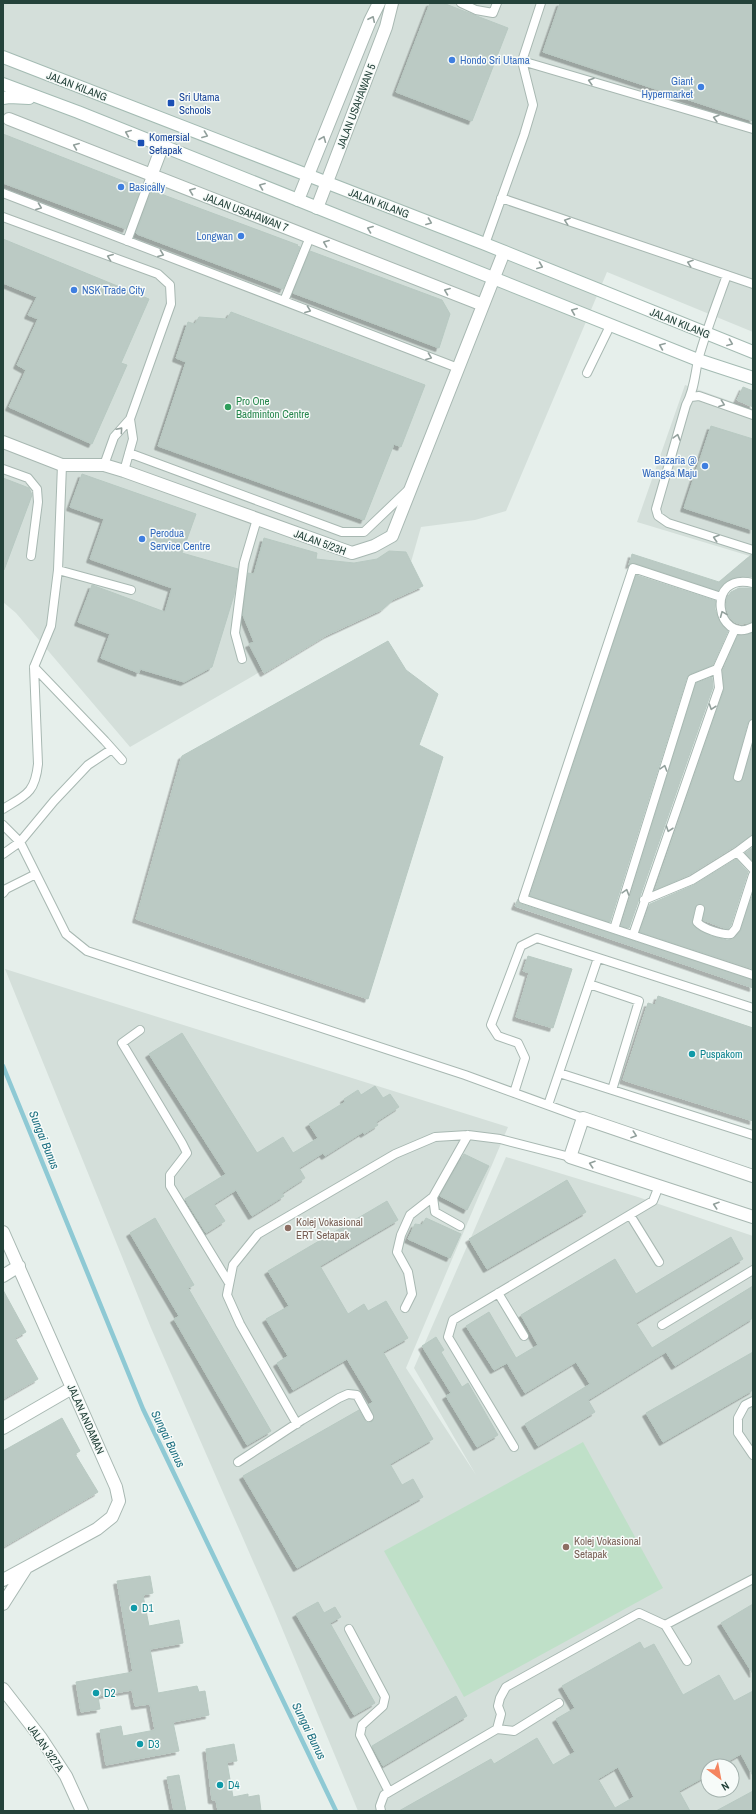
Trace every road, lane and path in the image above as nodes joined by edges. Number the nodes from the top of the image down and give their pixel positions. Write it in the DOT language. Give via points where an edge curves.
graph roads {
  1 [pos="379,3"];
  2 [pos="392,3"];
  3 [pos="461,3"];
  4 [pos="497,3"];
  5 [pos="541,3"];
  6 [pos="3,57"];
  7 [pos="522,61"];
  8 [pos="3,84"];
  9 [pos="3,98"];
  10 [pos="41,99"];
  11 [pos="6,121"];
  12 [pos="753,129"];
  13 [pos="162,147"];
  14 [pos="309,175"];
  15 [pos="151,176"];
  16 [pos="328,183"];
  17 [pos="3,193"];
  18 [pos="501,198"];
  19 [pos="298,200"];
  20 [pos="317,208"];
  21 [pos="3,216"];
  22 [pos="310,237"];
  23 [pos="127,241"];
  24 [pos="485,244"];
  25 [pos="504,252"];
  26 [pos="727,275"];
  27 [pos="494,278"];
  28 [pos="753,284"];
  29 [pos="284,301"];
  30 [pos="483,305"];
  31 [pos="610,326"];
  32 [pos="706,334"];
  33 [pos="753,352"];
  34 [pos="698,360"];
  35 [pos="458,368"];
  36 [pos="587,373"];
  37 [pos="753,378"];
  38 [pos="691,397"];
  39 [pos="753,415"];
  40 [pos="130,419"];
  41 [pos="3,442"];
  42 [pos="129,453"];
  43 [pos="62,465"];
  44 [pos="104,465"];
  45 [pos="3,469"];
  46 [pos="124,471"];
  47 [pos="411,486"];
  48 [pos="257,519"];
  49 [pos="753,550"];
  50 [pos="31,556"];
  51 [pos="58,570"];
  52 [pos="753,582"];
  53 [pos="131,590"];
  54 [pos="721,597"];
  55 [pos="753,627"];
  56 [pos="736,629"];
  57 [pos="242,659"];
  58 [pos="34,667"];
  59 [pos="717,669"];
  60 [pos="753,724"];
  61 [pos="112,749"];
  62 [pos="122,760"];
  63 [pos="738,777"];
  64 [pos="3,809"];
  65 [pos="3,825"];
  66 [pos="753,840"];
  67 [pos="20,842"];
  68 [pos="737,852"];
  69 [pos="3,854"];
  70 [pos="753,869"];
  71 [pos="36,874"];
  72 [pos="753,875"];
  73 [pos="3,893"];
  74 [pos="644,900"];
  75 [pos="700,909"];
  76 [pos="614,929"];
  77 [pos="633,935"];
  78 [pos="598,958"];
  79 [pos="753,975"];
  80 [pos="589,984"];
  81 [pos="753,1008"];
  82 [pos="140,1030"];
  83 [pos="559,1073"];
  84 [pos="612,1090"];
  85 [pos="514,1093"];
  86 [pos="548,1105"];
  87 [pos="584,1118"];
  88 [pos="468,1135"];
  89 [pos="753,1135"];
  90 [pos="570,1157"];
  91 [pos="753,1176"];
  92 [pos="659,1186"];
  93 [pos="433,1197"];
  94 [pos="630,1215"];
  95 [pos="753,1217"];
  96 [pos="460,1226"];
  97 [pos="3,1232"];
  98 [pos="660,1262"];
  99 [pos="19,1266"];
  100 [pos="753,1270"];
  101 [pos="3,1276"];
  102 [pos="229,1284"];
  103 [pos="498,1294"];
  104 [pos="405,1308"];
  105 [pos="662,1325"];
  106 [pos="524,1336"];
  107 [pos="72,1388"];
  108 [pos="753,1400"];
  109 [pos="369,1417"];
  110 [pos="297,1424"];
  111 [pos="3,1428"];
  112 [pos="514,1447"];
  113 [pos="753,1455"];
  114 [pos="238,1462"];
  115 [pos="28,1566"];
  116 [pos="753,1579"];
  117 [pos="3,1580"];
  118 [pos="3,1604"];
  119 [pos="666,1626"];
  120 [pos="349,1629"];
  121 [pos="687,1661"];
  122 [pos="3,1689"];
  123 [pos="559,1703"];
  124 [pos="497,1729"];
  125 [pos="389,1792"];
  126 [pos="82,1811"];
  127 [pos="381,1811"];
  14 -- 1 [label="street, JALAN USAHAWAN 5, one-way"];
  2 -- 16 [label="street, JALAN USAHAWAN 5" via="386,27"];
  3 -- 4 [label="lane" via="476,10 493,12"];
  5 -- 7 [label="lane"];
  6 -- 14 [label="street, JALAN KILANG, one-way"];
  12 -- 7 [label="lane, one-way"];
  7 -- 18 [label="lane" via="533,105"];
  8 -- 10 [label="street"];
  9 -- 10 [label="street"];
  13 -- 10 [label="street, one-way"];
  15 -- 11 [label="street, JALAN USAHAWAN 7, one-way"];
  13 -- 15 [label="street"];
  19 -- 13 [label="street, one-way"];
  14 -- 16 [label="street, JALAN KILANG"];
  14 -- 19 [label="street, JALAN USAHAWAN 5"];
  22 -- 15 [label="street, JALAN USAHAWAN 7, one-way"];
  15 -- 23 [label="lane"];
  16 -- 20 [label="street, JALAN USAHAWAN 5"];
  16 -- 24 [label="street, JALAN KILANG, one-way"];
  17 -- 23 [label="lane, one-way"];
  18 -- 24 [label="lane"];
  26 -- 18 [label="lane, one-way"];
  19 -- 20 [label="street"];
  27 -- 20 [label="street, one-way"];
  40 -- 21 [label="lane, one-way" via="171,304 170,285 158,274"];
  22 -- 29 [label="lane"];
  30 -- 22 [label="street, JALAN USAHAWAN 7, one-way"];
  23 -- 29 [label="lane, one-way"];
  24 -- 25 [label="street, JALAN KILANG"];
  25 -- 27 [label="street, JALAN 5/23H"];
  25 -- 32 [label="street, JALAN KILANG, one-way"];
  26 -- 28 [label="lane"];
  26 -- 32 [label="lane"];
  27 -- 30 [label="street, JALAN 5/23H"];
  31 -- 27 [label="street, one-way"];
  29 -- 35 [label="lane, one-way"];
  30 -- 35 [label="street, JALAN 5/23H"];
  34 -- 31 [label="street, one-way"];
  31 -- 36 [label="lane"];
  32 -- 33 [label="street, JALAN KILANG, one-way"];
  32 -- 34 [label="lane"];
  34 -- 37 [label="street"];
  34 -- 38 [label="lane"];
  35 -- 47 [label="street, JALAN 5/23H"];
  38 -- 39 [label="lane, one-way" via="699,396"];
  49 -- 38 [label="lane, one-way" via="668,523 658,516 656,509 686,404"];
  40 -- 42 [label="lane" via="133,439"];
  44 -- 40 [label="lane, one-way" via="114,437"];
  41 -- 43 [label="street, JALAN 5/23H"];
  42 -- 46 [label="lane"];
  42 -- 47 [label="lane" via="342,532 364,532"];
  43 -- 44 [label="street, JALAN 5/23H"];
  43 -- 51 [label="lane"];
  44 -- 46 [label="street, JALAN 5/23H"];
  45 -- 50 [label="lane" via="28,478 37,489 38,502"];
  46 -- 48 [label="street, JALAN 5/23H"];
  47 -- 48 [label="street, JALAN 5/23H" via="392,536 374,546 352,553"];
  48 -- 57 [label="lane" via="244,563 235,633"];
  51 -- 53 [label="lane"];
  51 -- 58 [label="lane" via="51,626"];
  52 -- 54 [label="lane" via="741,582 728,587"];
  56 -- 54 [label="lane, one-way" via="726,622 723,616 720,609"];
  54 -- 76 [label="lane" via="633,568 523,898"];
  55 -- 56 [label="lane" via="747,630"];
  56 -- 59 [label="lane"];
  58 -- 61 [label="lane"];
  58 -- 64 [label="lane" via="38,764 36,777 29,793"];
  59 -- 74 [label="lane, one-way" via="718,688"];
  76 -- 59 [label="lane, one-way" via="692,679"];
  60 -- 63 [label="lane"];
  61 -- 62 [label="lane"];
  61 -- 67 [label="lane" via="88,765"];
  65 -- 67 [label="lane"];
  66 -- 68 [label="lane"];
  67 -- 69 [label="lane"];
  67 -- 71 [label="lane"];
  68 -- 70 [label="lane"];
  68 -- 74 [label="lane" via="692,880"];
  71 -- 73 [label="lane"];
  71 -- 85 [label="lane" via="66,934 87,951"];
  72 -- 75 [label="lane" via="736,928 731,934 726,935 700,926 697,922"];
  74 -- 77 [label="lane"];
  76 -- 77 [label="lane"];
  77 -- 79 [label="lane"];
  78 -- 80 [label="lane"];
  78 -- 81 [label="lane"];
  78 -- 85 [label="lane" via="537,938 521,946 491,1025 498,1036 518,1043 525,1058"];
  80 -- 83 [label="lane"];
  80 -- 84 [label="lane" via="639,1001"];
  82 -- 102 [label="lane" via="122,1044 187,1153 170,1175 170,1186"];
  83 -- 84 [label="lane"];
  83 -- 86 [label="lane"];
  84 -- 89 [label="lane"];
  85 -- 86 [label="lane"];
  86 -- 87 [label="lane"];
  87 -- 90 [label="street"];
  87 -- 91 [label="street, one-way"];
  88 -- 90 [label="lane" via="500,1139"];
  88 -- 93 [label="lane"];
  88 -- 102 [label="lane" via="435,1137 394,1154 258,1234 233,1266"];
  92 -- 90 [label="street, one-way"];
  92 -- 94 [label="lane" via="653,1202"];
  95 -- 92 [label="street, one-way"];
  93 -- 96 [label="lane" via="435,1212"];
  93 -- 104 [label="lane" via="410,1215 401,1234 397,1252 408,1272 412,1294"];
  94 -- 98 [label="lane"];
  94 -- 103 [label="lane"];
  97 -- 99 [label="street, JALAN ANDAMAN"];
  99 -- 101 [label="street"];
  99 -- 107 [label="street, JALAN ANDAMAN"];
  100 -- 105 [label="lane"];
  102 -- 110 [label="lane" via="227,1295 240,1324"];
  103 -- 106 [label="lane"];
  103 -- 112 [label="lane" via="453,1320 448,1337"];
  107 -- 111 [label="street"];
  107 -- 115 [label="street, JALAN ANDAMAN" via="116,1487 119,1501 112,1517 97,1529"];
  108 -- 113 [label="lane" via="745,1405 738,1418 738,1433"];
  109 -- 110 [label="lane" via="357,1395 348,1394"];
  110 -- 114 [label="lane"];
  115 -- 117 [label="street, JALAN ANDAMAN"];
  115 -- 118 [label="street, JALAN ANDAMAN"];
  116 -- 119 [label="lane"];
  119 -- 121 [label="lane"];
  119 -- 124 [label="lane" via="639,1613 506,1687 498,1706 501,1714"];
  120 -- 125 [label="lane" via="385,1697 383,1706 362,1725 360,1735"];
  122 -- 126 [label="street, JALAN 3/27A" via="41,1738 66,1776"];
  123 -- 124 [label="lane" via="514,1731"];
  124 -- 125 [label="lane"];
  125 -- 127 [label="lane" via="384,1795"];
}
